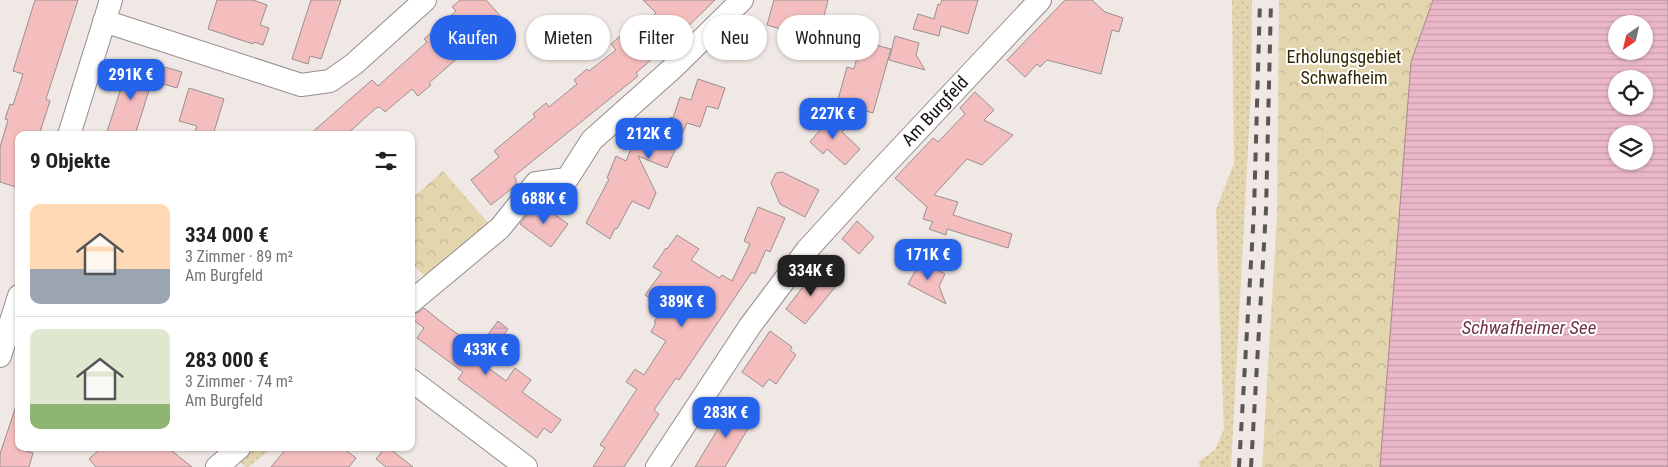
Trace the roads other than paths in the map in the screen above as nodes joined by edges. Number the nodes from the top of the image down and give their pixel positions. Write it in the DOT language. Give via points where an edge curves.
graph roads {
  1 [pos="425,0"];
  2 [pos="742,0"];
  3 [pos="1040,0"];
  4 [pos="108,10"];
  5 [pos="71,131"];
  6 [pos="415,299"];
  7 [pos="15,303"];
  8 [pos="6,318"];
  9 [pos="0,356"];
  10 [pos="415,383"];
  11 [pos="526,467"];
  12 [pos="657,467"];
  1 -- 4 [label="street" via="354,64 330,81 301,85"];
  2 -- 6 [label="street" via="592,140 567,178 536,183 500,228"];
  3 -- 12 [label="street, Am Burgfeld" via="807,250 750,326"];
  4 -- 5 [label="street"];
  7 -- 8 [label="street"];
  8 -- 9 [label="street"];
  10 -- 11 [label="street"];
}
